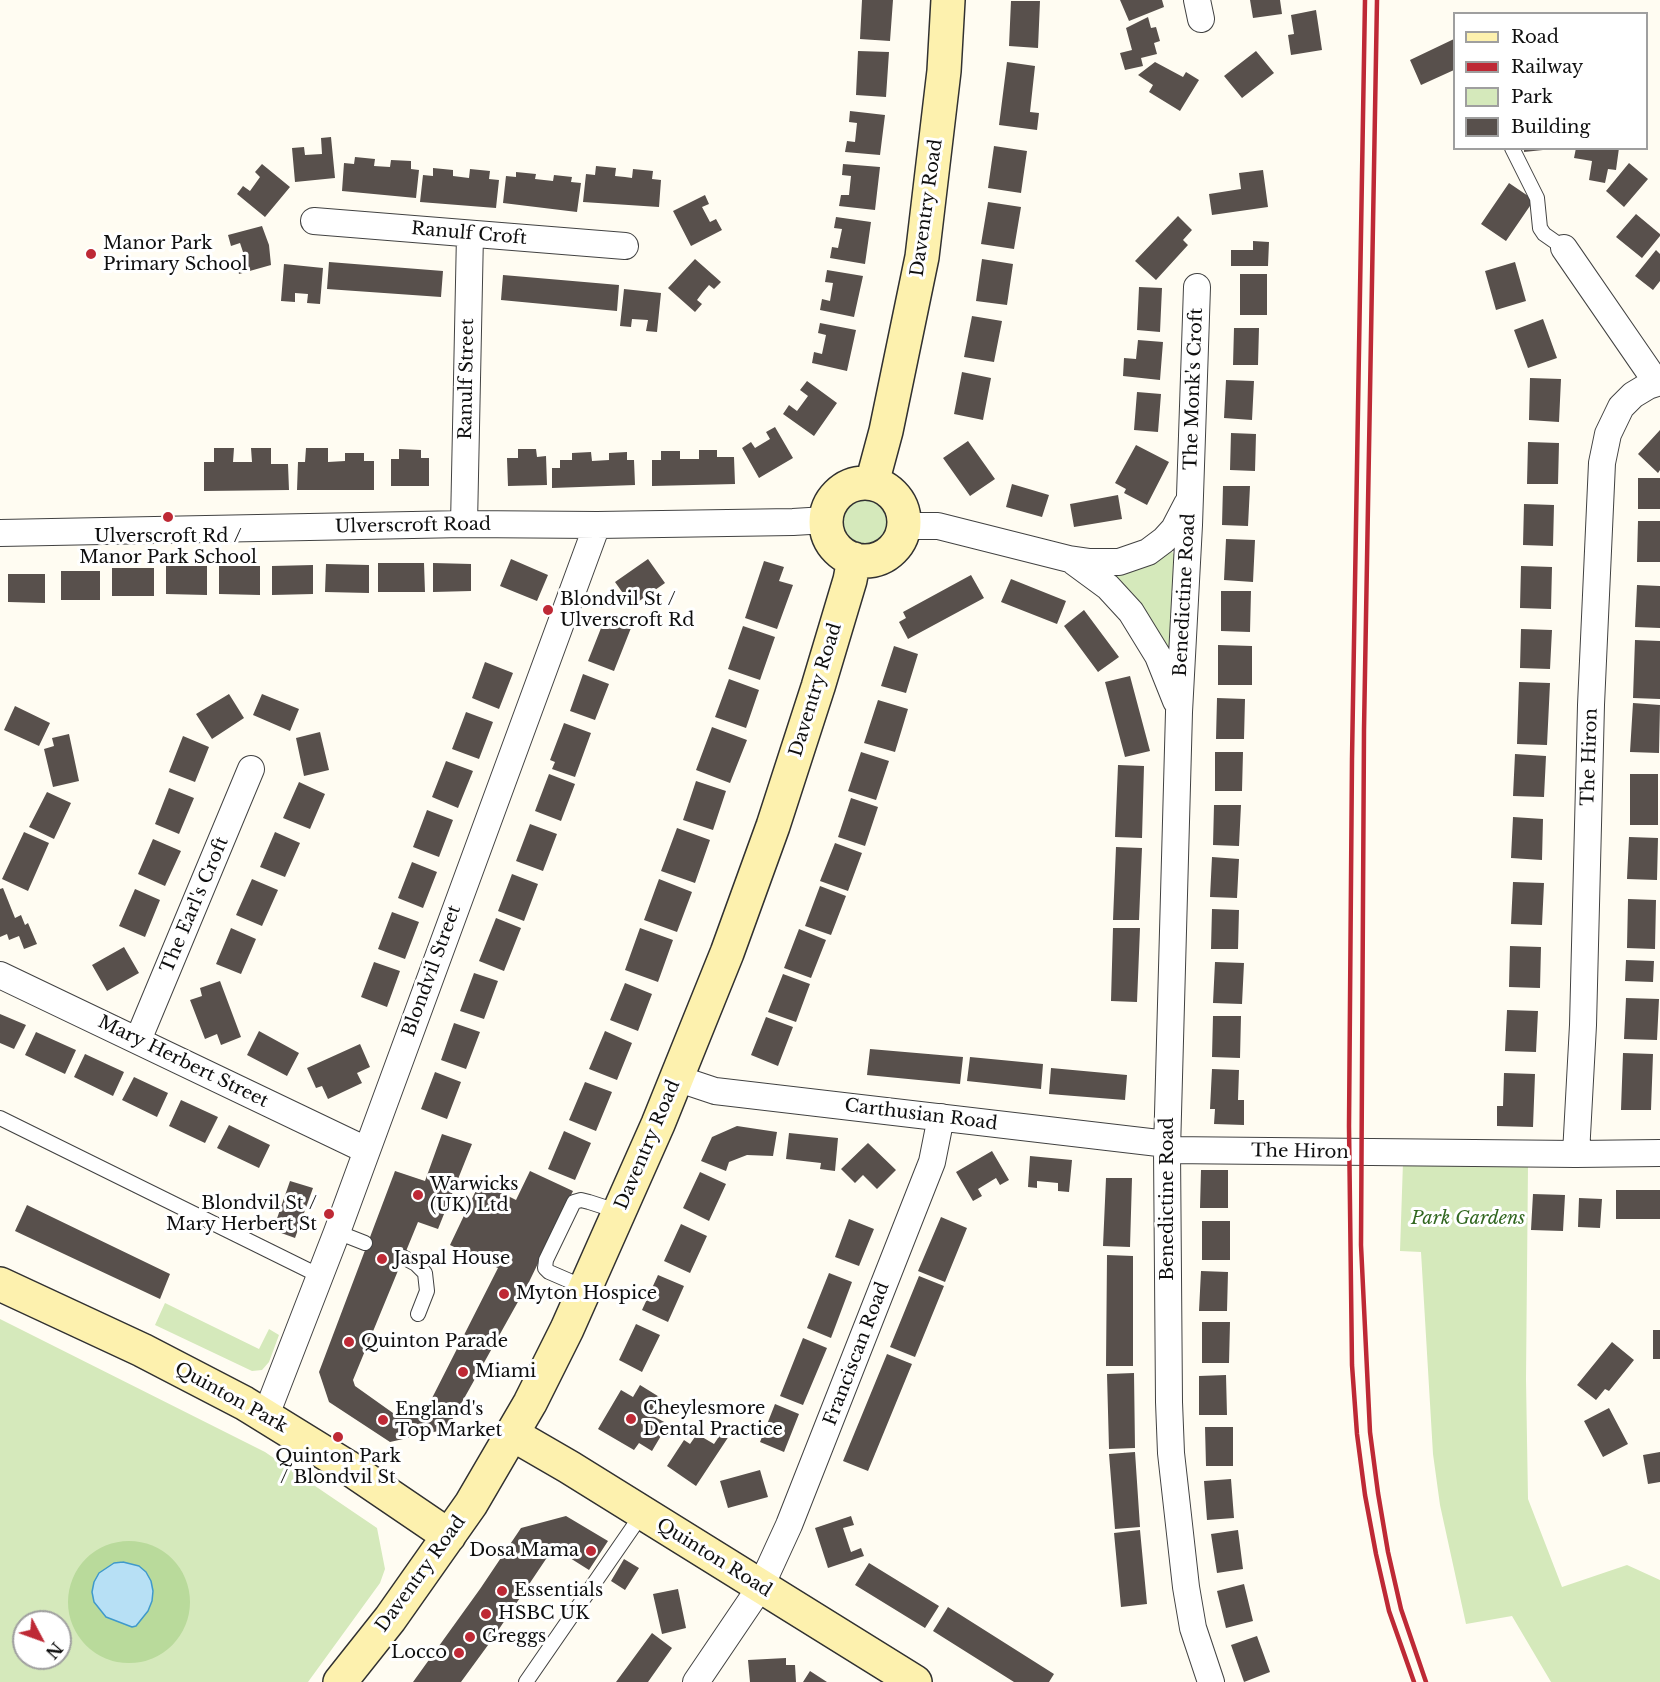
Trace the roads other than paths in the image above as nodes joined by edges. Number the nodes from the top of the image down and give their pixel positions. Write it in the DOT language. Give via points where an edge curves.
graph roads {
  1 [pos="948,0"];
  2 [pos="1513,150"];
  3 [pos="314,221"];
  4 [pos="470,234"];
  5 [pos="625,246"];
  6 [pos="1564,248"];
  7 [pos="1197,287"];
  8 [pos="1658,383"];
  9 [pos="872,483"];
  10 [pos="1190,491"];
  11 [pos="826,520"];
  12 [pos="464,524"];
  13 [pos="597,525"];
  14 [pos="903,529"];
  15 [pos="0,533"];
  16 [pos="1069,559"];
  17 [pos="854,560"];
  18 [pos="1179,712"];
  19 [pos="251,769"];
  20 [pos="0,975"];
  21 [pos="138,1040"];
  22 [pos="676,1078"];
  23 [pos="941,1117"];
  24 [pos="0,1118"];
  25 [pos="1167,1147"];
  26 [pos="366,1150"];
  27 [pos="1660,1153"];
  28 [pos="1576,1154"];
  29 [pos="620,1212"];
  30 [pos="337,1232"];
  31 [pos="365,1244"];
  32 [pos="403,1257"];
  33 [pos="320,1276"];
  34 [pos="0,1284"];
  35 [pos="586,1288"];
  36 [pos="418,1314"];
  37 [pos="266,1415"];
  38 [pos="512,1434"];
  39 [pos="642,1514"];
  40 [pos="449,1536"];
  41 [pos="761,1586"];
  42 [pos="340,1682"];
  43 [pos="526,1682"];
  44 [pos="696,1682"];
  45 [pos="915,1682"];
  46 [pos="1211,1682"];
  1 -- 9 [label="street, Daventry Road" via="944,71 922,256 891,413"];
  2 -- 6 [label="lane" via="1537,198 1540,228"];
  3 -- 4 [label="street, Ranulf Croft"];
  4 -- 5 [label="street, Ranulf Croft"];
  4 -- 12 [label="street, Ranulf Street"];
  6 -- 8 [label="street"];
  7 -- 10 [label="street, The Monk's Croft"];
  8 -- 28 [label="street, The Hiron" via="1633,395 1621,407 1608,435 1602,463"];
  9 -- 11 [label="street" via="855,484 839,492"];
  9 -- 14 [label="street" via="897,498 904,516"];
  10 -- 16 [label="street, Benedictine Road" via="1174,529 1148,552 1119,562"];
  10 -- 18 [label="street, Benedictine Road"];
  11 -- 13 [label="street, Ulverscroft Road"];
  11 -- 17 [label="street" via="833,544"];
  12 -- 13 [label="street, Ulverscroft Road"];
  12 -- 15 [label="street, Ulverscroft Road"];
  13 -- 26 [label="street, Blondvil Street"];
  14 -- 16 [label="street, Benedictine Road" via="938,526"];
  14 -- 17 [label="street" via="889,553 873,560"];
  16 -- 18 [label="street, Benedictine Road" via="1095,575 1131,612 1167,674"];
  17 -- 22 [label="street, Daventry Road" via="773,826"];
  18 -- 25 [label="street, Benedictine Road"];
  19 -- 21 [label="street, The Earl's Croft"];
  20 -- 21 [label="street, Mary Herbert Street"];
  21 -- 26 [label="street, Mary Herbert Street"];
  22 -- 23 [label="street, Carthusian Road" via="715,1091"];
  22 -- 29 [label="street, Daventry Road"];
  23 -- 25 [label="street, Carthusian Road"];
  23 -- 41 [label="street, Franciscan Road" via="933,1162 789,1525"];
  24 -- 33 [label="lane"];
  25 -- 28 [label="street, The Hiron"];
  25 -- 46 [label="street, Benedictine Road" via="1169,1436 1186,1587 1193,1628"];
  26 -- 30 [label="street, Blondvil Street"];
  27 -- 28 [label="street, The Hiron"];
  29 -- 35 [label="street, Daventry Road"];
  29 -- 35 [label="lane" via="581,1200 574,1202 546,1260 549,1272"];
  30 -- 31 [label="lane"];
  30 -- 33 [label="street, Blondvil Street"];
  32 -- 36 [label="lane" via="425,1273 427,1291"];
  33 -- 37 [label="street, Blondvil Street"];
  34 -- 37 [label="street, Quinton Park" via="142,1350"];
  35 -- 38 [label="street, Daventry Road" via="548,1370"];
  37 -- 40 [label="street, Quinton Park"];
  38 -- 39 [label="street, Quinton Road"];
  38 -- 40 [label="street, Daventry Road"];
  39 -- 41 [label="street, Quinton Road"];
  39 -- 43 [label="lane"];
  40 -- 42 [label="street, Daventry Road"];
  41 -- 44 [label="street, Franciscan Road"];
  41 -- 45 [label="street, Quinton Road"];
}
